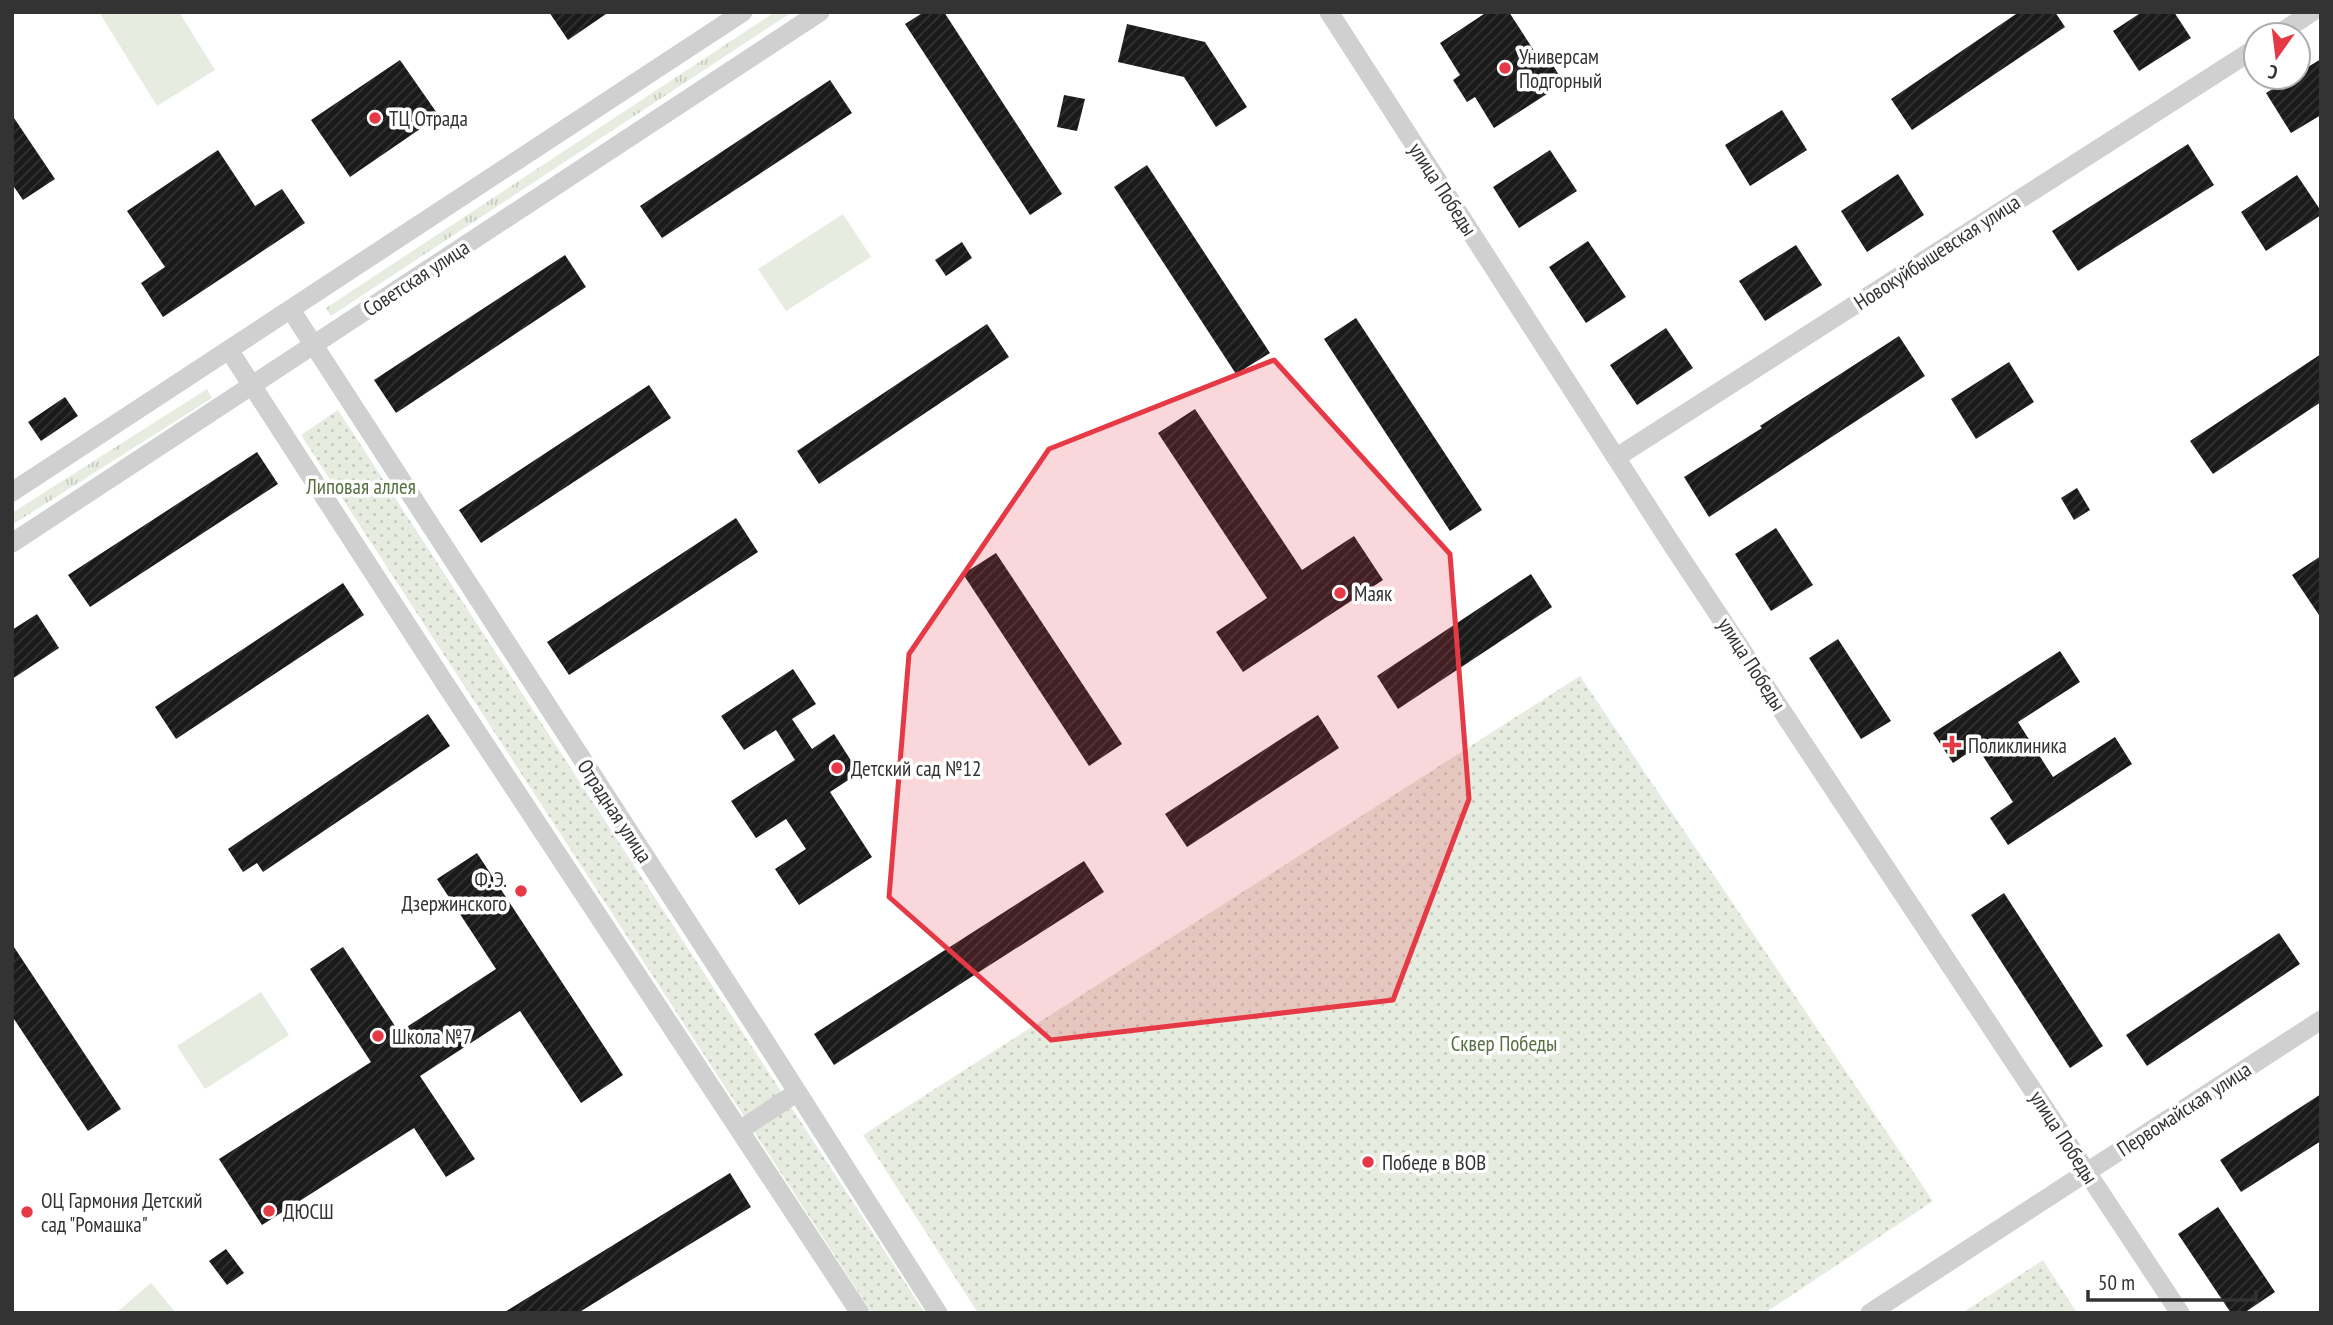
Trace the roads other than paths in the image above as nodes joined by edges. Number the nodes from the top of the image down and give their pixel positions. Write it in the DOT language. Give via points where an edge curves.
graph roads {
  1 [pos="743,12"];
  2 [pos="820,12"];
  3 [pos="1329,12"];
  4 [pos="2242,57"];
  5 [pos="291,310"];
  6 [pos="314,346"];
  7 [pos="229,350"];
  8 [pos="252,386"];
  9 [pos="1617,457"];
  10 [pos="12,492"];
  11 [pos="12,543"];
  12 [pos="2321,1020"];
  13 [pos="796,1093"];
  14 [pos="740,1130"];
  15 [pos="2087,1172"];
  16 [pos="860,1313"];
  17 [pos="938,1313"];
  18 [pos="1870,1313"];
  19 [pos="2180,1313"];
  1 -- 5 [label="street, Советская улица"];
  2 -- 6 [label="street, Советская улица"];
  3 -- 9 [label="street, улица Победы"];
  4 -- 9 [label="street, Новокуйбышевская улица"];
  5 -- 6 [label="street, Отрадная улица"];
  5 -- 7 [label="street, Советская улица"];
  6 -- 8 [label="street, Советская улица"];
  6 -- 13 [label="street, Отрадная улица"];
  7 -- 8 [label="street"];
  7 -- 10 [label="street, Советская улица"];
  8 -- 11 [label="street, Советская улица"];
  8 -- 14 [label="street"];
  9 -- 15 [label="street, улица Победы"];
  12 -- 15 [label="street, Первомайская улица"];
  13 -- 14 [label="street"];
  13 -- 17 [label="street, Отрадная улица"];
  14 -- 16 [label="street"];
  15 -- 18 [label="street, Первомайская улица"];
  15 -- 19 [label="street, улица Победы"];
}
